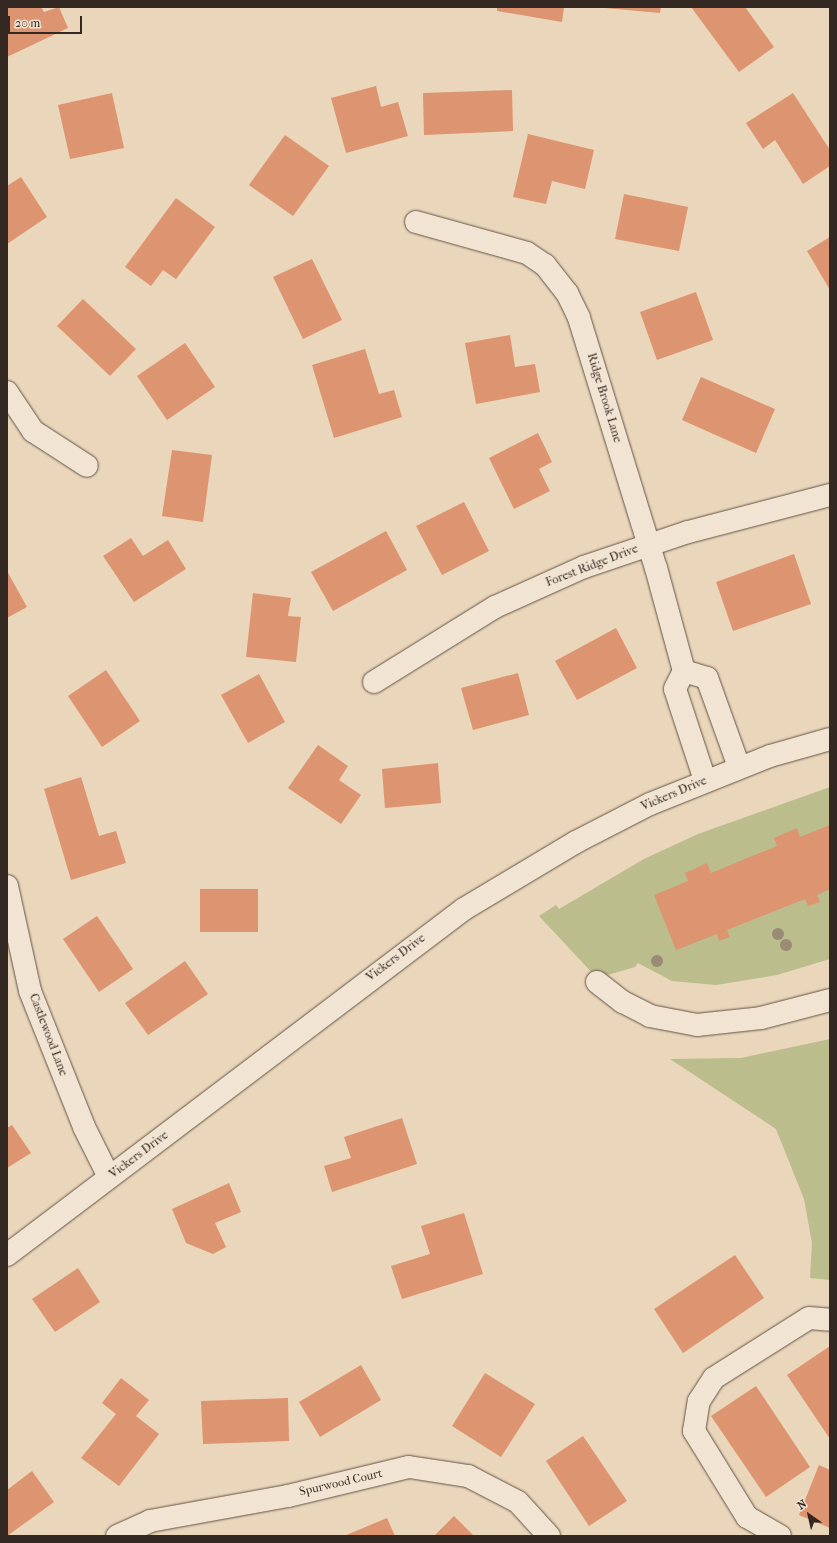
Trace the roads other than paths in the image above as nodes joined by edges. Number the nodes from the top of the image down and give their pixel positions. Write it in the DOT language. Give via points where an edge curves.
graph roads {
  1 [pos="416,222"];
  2 [pos="7,392"];
  3 [pos="87,466"];
  4 [pos="830,495"];
  5 [pos="650,544"];
  6 [pos="684,671"];
  7 [pos="374,682"];
  8 [pos="830,738"];
  9 [pos="739,767"];
  10 [pos="705,780"];
  11 [pos="7,886"];
  12 [pos="597,982"];
  13 [pos="830,1000"];
  14 [pos="110,1177"];
  15 [pos="7,1255"];
  16 [pos="830,1320"];
  17 [pos="117,1536"];
  18 [pos="549,1536"];
  19 [pos="780,1536"];
  1 -- 5 [label="street, Ridge Brook Lane" via="518,248 545,265 561,283 579,318"];
  2 -- 3 [label="street" via="33,431"];
  4 -- 5 [label="street, Forest Ridge Drive"];
  5 -- 6 [label="street, Ridge Brook Lane"];
  5 -- 7 [label="street, Forest Ridge Drive" via="584,567 495,607"];
  6 -- 9 [label="street" via="707,678"];
  6 -- 10 [label="street" via="675,690"];
  8 -- 9 [label="street, Vickers Drive"];
  9 -- 10 [label="street, Vickers Drive"];
  10 -- 14 [label="street, Vickers Drive" via="583,838 464,909"];
  11 -- 14 [label="street, Castlewood Lane" via="30,991 84,1127"];
  12 -- 13 [label="street" via="650,1016 697,1025 769,1017"];
  14 -- 15 [label="street, Vickers Drive"];
  16 -- 19 [label="street" via="808,1318 714,1378 700,1402 694,1431 747,1517"];
  17 -- 18 [label="street, Spurwood Court" via="150,1520 288,1496 409,1467 468,1476 518,1502"];
}
